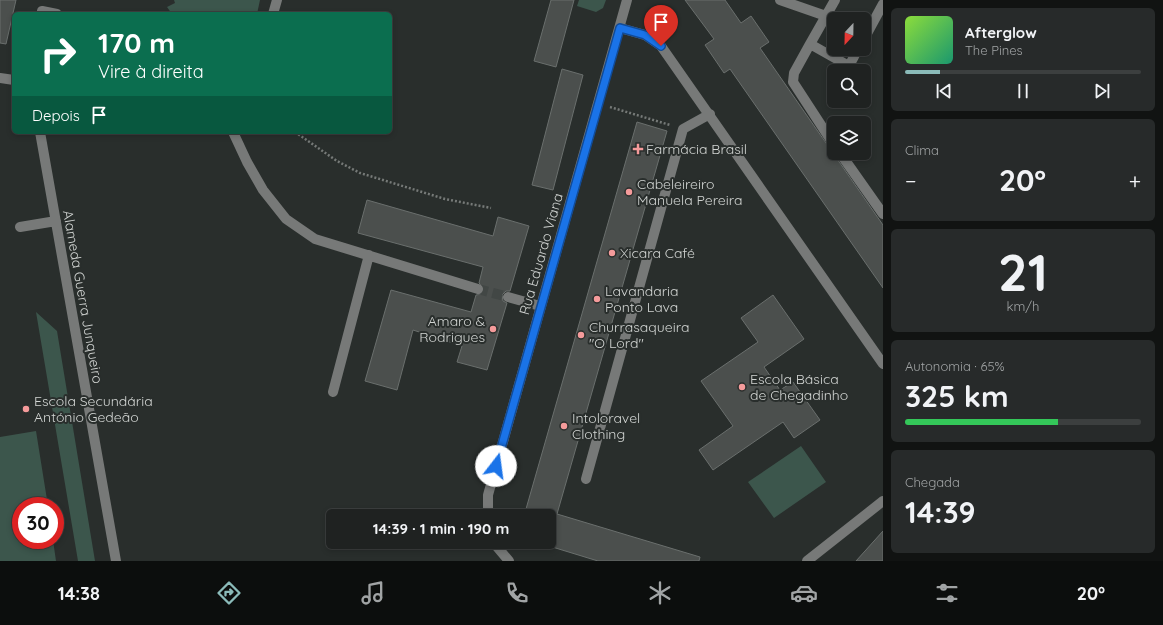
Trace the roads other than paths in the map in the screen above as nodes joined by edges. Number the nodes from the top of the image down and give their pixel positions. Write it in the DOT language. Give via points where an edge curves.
graph roads {
  1 [pos="45,0"];
  2 [pos="277,0"];
  3 [pos="627,0"];
  4 [pos="780,0"];
  5 [pos="835,0"];
  6 [pos="883,4"];
  7 [pos="42,12"];
  8 [pos="274,12"];
  9 [pos="826,16"];
  10 [pos="871,26"];
  11 [pos="620,28"];
  12 [pos="810,44"];
  13 [pos="827,54"];
  14 [pos="831,56"];
  15 [pos="854,56"];
  16 [pos="0,78"];
  17 [pos="12,80"];
  18 [pos="710,114"];
  19 [pos="40,134"];
  20 [pos="236,134"];
  21 [pos="827,134"];
  22 [pos="845,160"];
  23 [pos="883,214"];
  24 [pos="56,221"];
  25 [pos="20,227"];
  26 [pos="369,255"];
  27 [pos="478,289"];
  28 [pos="508,297"];
  29 [pos="540,306"];
  30 [pos="883,364"];
  31 [pos="333,392"];
  32 [pos="586,479"];
  33 [pos="883,501"];
  34 [pos="488,509"];
  35 [pos="499,549"];
  36 [pos="116,561"];
  37 [pos="509,561"];
  38 [pos="807,561"];
  1 -- 7 [label="street"];
  2 -- 8 [label="street"];
  3 -- 11 [label="street, Rua Eduardo Viana"];
  4 -- 9 [label="street"];
  5 -- 9 [label="street"];
  6 -- 10 [label="street"];
  9 -- 12 [label="street"];
  11 -- 18 [label="street" via="645,35 661,46"];
  11 -- 29 [label="street, Rua Eduardo Viana"];
  12 -- 13 [label="street"];
  12 -- 21 [label="street" via="794,73 793,82"];
  14 -- 15 [label="street" via="849,66"];
  16 -- 17 [label="street"];
  18 -- 30 [label="street"];
  18 -- 32 [label="street" via="683,128"];
  19 -- 24 [label="street, Alameda Guerra Junqueiro"];
  20 -- 26 [label="street" via="247,162 263,190 286,220 315,239"];
  22 -- 23 [label="street"];
  24 -- 25 [label="street"];
  24 -- 36 [label="street, Alameda Guerra Junqueiro"];
  26 -- 27 [label="street"];
  26 -- 31 [label="street"];
  28 -- 29 [label="street"];
  29 -- 34 [label="street, Rua Eduardo Viana" via="488,495"];
  33 -- 38 [label="street"];
  35 -- 37 [label="street"];
}
